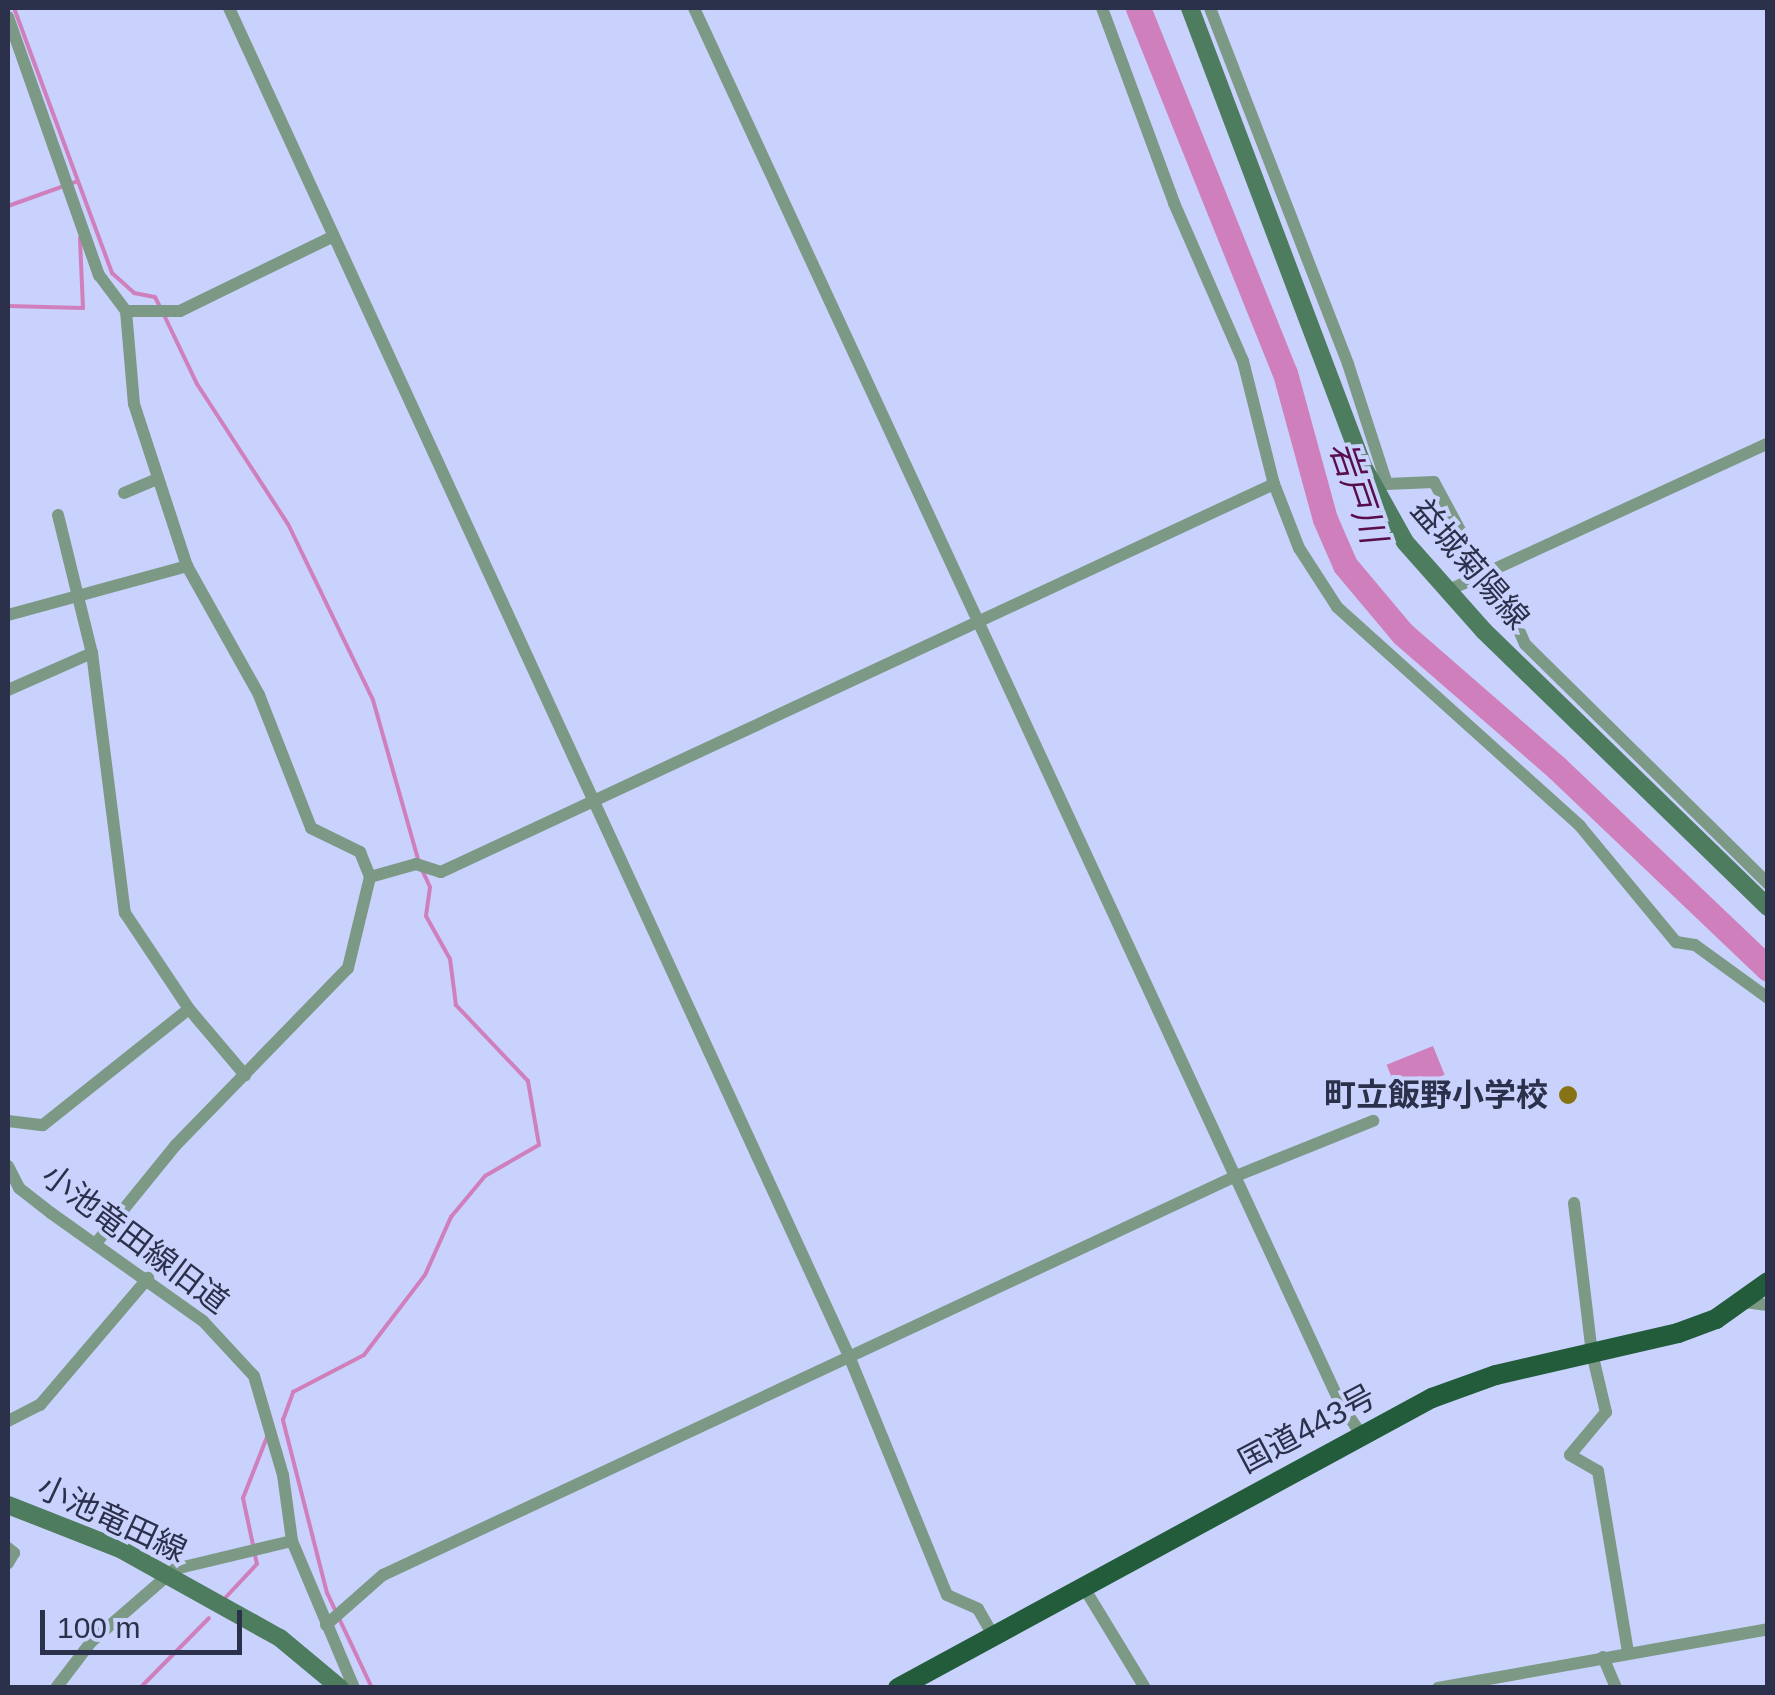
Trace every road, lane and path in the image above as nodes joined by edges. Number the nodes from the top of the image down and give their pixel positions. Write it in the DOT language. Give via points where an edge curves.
graph roads {
  1 [pos="229,8"];
  2 [pos="694,8"];
  3 [pos="1102,8"];
  4 [pos="1190,8"];
  5 [pos="1210,8"];
  6 [pos="8,18"];
  7 [pos="334,236"];
  8 [pos="126,311"];
  9 [pos="1768,443"];
  10 [pos="158,479"];
  11 [pos="1274,484"];
  12 [pos="124,493"];
  13 [pos="58,515"];
  14 [pos="187,566"];
  15 [pos="1488,572"];
  16 [pos="1449,590"];
  17 [pos="78,596"];
  18 [pos="8,615"];
  19 [pos="980,619"];
  20 [pos="92,652"];
  21 [pos="8,690"];
  22 [pos="594,801"];
  23 [pos="370,877"];
  24 [pos="1768,884"];
  25 [pos="1768,907"];
  26 [pos="1768,998"];
  27 [pos="189,1009"];
  28 [pos="246,1075"];
  29 [pos="1373,1120"];
  30 [pos="8,1121"];
  31 [pos="8,1166"];
  32 [pos="1236,1176"];
  33 [pos="1574,1203"];
  34 [pos="97,1242"];
  35 [pos="148,1278"];
  36 [pos="1768,1282"];
  37 [pos="1744,1302"];
  38 [pos="1768,1305"];
  39 [pos="1592,1354"];
  40 [pos="849,1356"];
  41 [pos="8,1421"];
  42 [pos="1360,1432"];
  43 [pos="8,1505"];
  44 [pos="292,1542"];
  45 [pos="8,1548"];
  46 [pos="8,1563"];
  47 [pos="168,1576"];
  48 [pos="1083,1586"];
  49 [pos="334,1618"];
  50 [pos="1768,1629"];
  51 [pos="993,1635"];
  52 [pos="1628,1652"];
  53 [pos="1603,1657"];
  54 [pos="56,1688"];
  55 [pos="340,1688"];
  56 [pos="354,1688"];
  57 [pos="898,1688"];
  58 [pos="1145,1688"];
  59 [pos="1438,1688"];
  60 [pos="1616,1688"];
  1 -- 7 [label="street"];
  2 -- 19 [label="street"];
  3 -- 11 [label="street" via="1174,203 1243,361"];
  4 -- 16 [label="main road, 益城菊陽線" via="1365,470 1406,542"];
  5 -- 15 [label="street" via="1387,484 1434,482"];
  6 -- 8 [label="street" via="100,275"];
  7 -- 8 [label="street" via="180,312"];
  7 -- 22 [label="street"];
  8 -- 10 [label="street" via="134,404"];
  9 -- 15 [label="street"];
  10 -- 12 [label="street"];
  10 -- 14 [label="street"];
  11 -- 19 [label="street"];
  11 -- 26 [label="street" via="1299,548 1337,606 1580,826 1676,942 1696,945"];
  13 -- 17 [label="street"];
  14 -- 17 [label="street"];
  14 -- 23 [label="street" via="259,696 311,828 351,845"];
  15 -- 16 [label="street"];
  15 -- 24 [label="street" via="1525,644"];
  16 -- 25 [label="main road, 益城菊陽線"];
  17 -- 18 [label="street"];
  17 -- 20 [label="street"];
  19 -- 22 [label="street"];
  19 -- 32 [label="street"];
  20 -- 21 [label="street"];
  20 -- 27 [label="street" via="126,913"];
  22 -- 23 [label="street" via="441,872 416,864"];
  22 -- 40 [label="street"];
  23 -- 28 [label="street" via="348,968"];
  27 -- 28 [label="street"];
  27 -- 30 [label="street" via="43,1124"];
  28 -- 34 [label="street" via="132,1194"];
  29 -- 32 [label="street"];
  31 -- 34 [label="street, 小池竜田線旧道" via="20,1188"];
  32 -- 40 [label="street"];
  32 -- 42 [label="street"];
  33 -- 39 [label="street"];
  34 -- 35 [label="street, 小池竜田線旧道"];
  35 -- 41 [label="street" via="40,1405"];
  35 -- 44 [label="street, 小池竜田線旧道" via="203,1321 254,1376 283,1475"];
  36 -- 37 [label="highway, 国道443号"];
  37 -- 38 [label="street"];
  37 -- 39 [label="highway, 国道443号" via="1678,1333"];
  39 -- 42 [label="highway, 国道443号" via="1496,1375"];
  39 -- 52 [label="street" via="1606,1412 1570,1455 1598,1471"];
  40 -- 49 [label="street" via="383,1575"];
  40 -- 51 [label="street" via="948,1596 978,1609"];
  42 -- 48 [label="highway, 国道443号"];
  43 -- 47 [label="main road, 小池竜田線"];
  44 -- 47 [label="street"];
  44 -- 49 [label="street, 小池竜田線旧道"];
  45 -- 46 [label="street" via="14,1554"];
  47 -- 54 [label="street" via="91,1642"];
  47 -- 55 [label="main road, 小池竜田線" via="280,1638"];
  48 -- 51 [label="highway, 国道443号"];
  48 -- 58 [label="street"];
  49 -- 56 [label="street, 小池竜田線旧道"];
  50 -- 52 [label="street"];
  51 -- 57 [label="highway, 国道443号"];
  52 -- 53 [label="street"];
  53 -- 59 [label="street"];
  53 -- 60 [label="street"];
}
